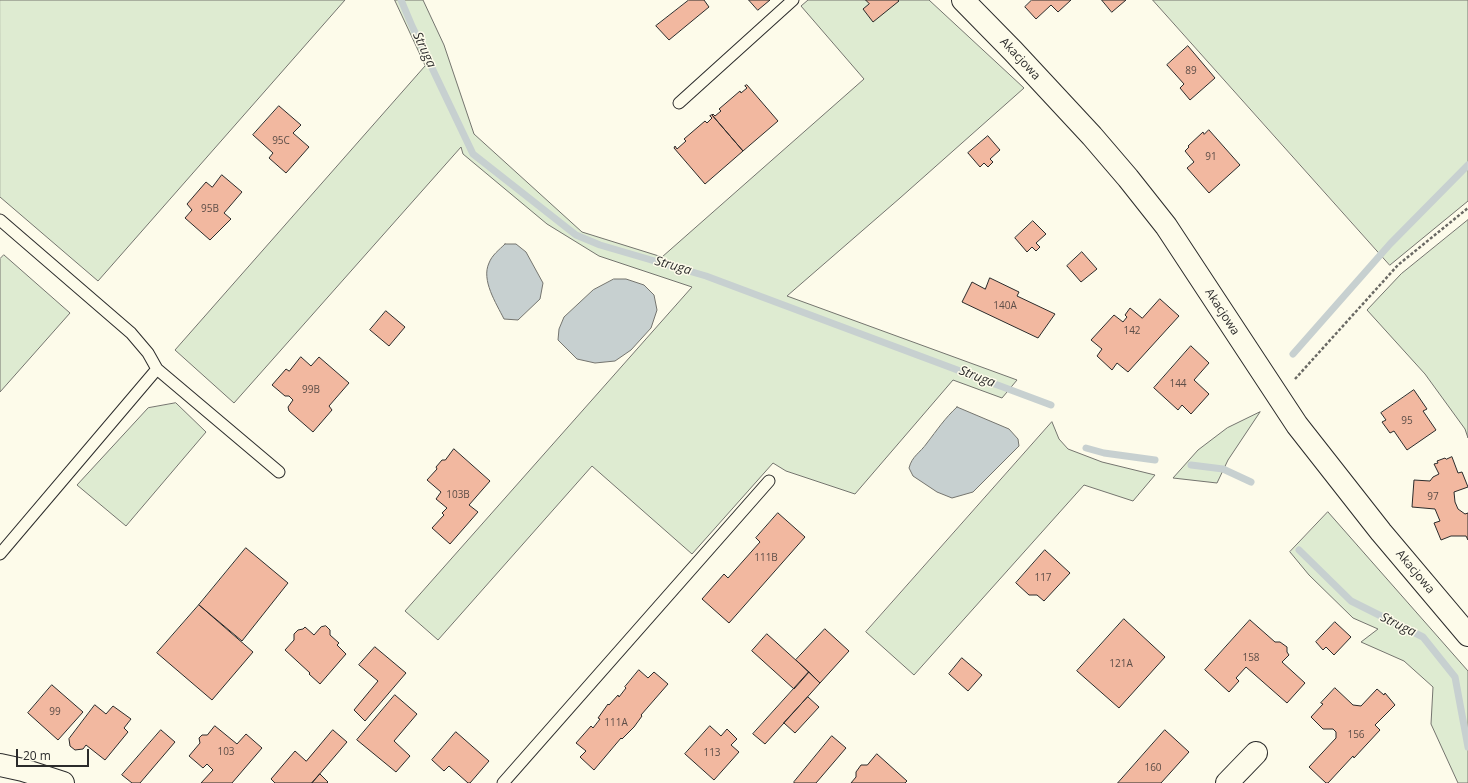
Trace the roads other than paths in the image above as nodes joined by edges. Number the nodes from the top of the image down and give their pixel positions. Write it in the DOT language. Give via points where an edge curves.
graph roads {
  1 [pos="792,0"];
  2 [pos="963,0"];
  3 [pos="679,103"];
  4 [pos="0,220"];
  5 [pos="157,369"];
  6 [pos="279,472"];
  7 [pos="769,481"];
  8 [pos="0,554"];
  9 [pos="1468,635"];
  10 [pos="1256,753"];
  11 [pos="0,765"];
  12 [pos="63,783"];
  13 [pos="503,783"];
  14 [pos="1227,783"];
  1 -- 3 [label="lane"];
  2 -- 9 [label="street, Akacjowa" via="1128,178 1166,226 1297,424 1381,532"];
  4 -- 5 [label="lane" via="131,333 148,353"];
  5 -- 6 [label="lane"];
  5 -- 8 [label="lane"];
  7 -- 13 [label="lane"];
  10 -- 14 [label="street"];
  11 -- 12 [label="street"];
}
